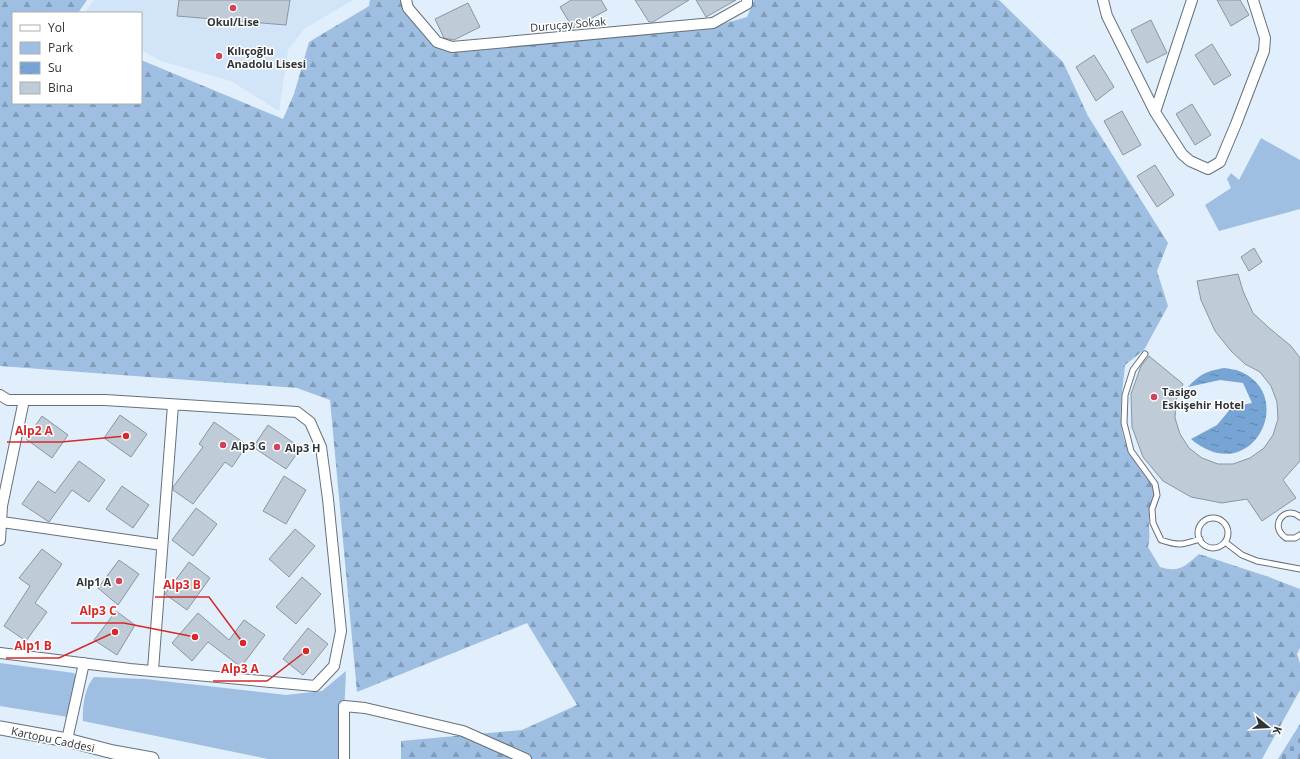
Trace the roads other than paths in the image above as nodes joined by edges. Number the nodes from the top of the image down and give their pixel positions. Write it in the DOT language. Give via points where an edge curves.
graph roads {
  1 [pos="406,0"];
  2 [pos="747,0"];
  3 [pos="1103,0"];
  4 [pos="1192,0"];
  5 [pos="1253,0"];
  6 [pos="1155,112"];
  7 [pos="1145,354"];
  8 [pos="0,395"];
  9 [pos="24,400"];
  10 [pos="173,405"];
  11 [pos="1,506"];
  12 [pos="1300,517"];
  13 [pos="2,522"];
  14 [pos="1300,536"];
  15 [pos="1200,539"];
  16 [pos="0,540"];
  17 [pos="1225,542"];
  18 [pos="162,545"];
  19 [pos="1300,569"];
  20 [pos="0,653"];
  21 [pos="84,663"];
  22 [pos="153,670"];
  23 [pos="0,728"];
  24 [pos="67,740"];
  25 [pos="152,759"];
  26 [pos="344,759"];
  27 [pos="526,759"];
  1 -- 2 [label="street, Duruçay Sokak" via="408,8 437,42 452,47 712,23 747,4"];
  3 -- 6 [label="street" via="1107,16"];
  4 -- 6 [label="street"];
  5 -- 6 [label="street" via="1265,38 1264,51 1220,162 1208,168 1190,161 1182,154"];
  7 -- 15 [label="lane" via="1133,370 1125,395 1124,423 1130,451 1155,484 1157,495 1152,509 1153,523 1161,540 1175,545"];
  8 -- 9 [label="street" via="8,400"];
  9 -- 10 [label="street" via="105,400"];
  9 -- 11 [label="street"];
  10 -- 18 [label="street"];
  10 -- 22 [label="street" via="297,412 310,422 321,447 341,630 334,666 315,686"];
  11 -- 13 [label="street"];
  12 -- 14 [label="lane" via="1294,513 1286,514 1278,523 1280,532 1286,538"];
  13 -- 16 [label="street"];
  13 -- 18 [label="street"];
  15 -- 17 [label="lane" via="1211,548 1221,546"];
  15 -- 17 [label="lane" via="1198,534 1201,524 1213,518 1222,520 1228,528 1229,533"];
  17 -- 19 [label="lane" via="1242,555 1257,561"];
  18 -- 22 [label="street"];
  20 -- 21 [label="street"];
  21 -- 22 [label="street"];
  21 -- 24 [label="street"];
  23 -- 24 [label="street, Kartopu Caddesi"];
  24 -- 25 [label="street, Kartopu Caddesi"];
  26 -- 27 [label="street" via="344,706 365,708 463,731"];
}
